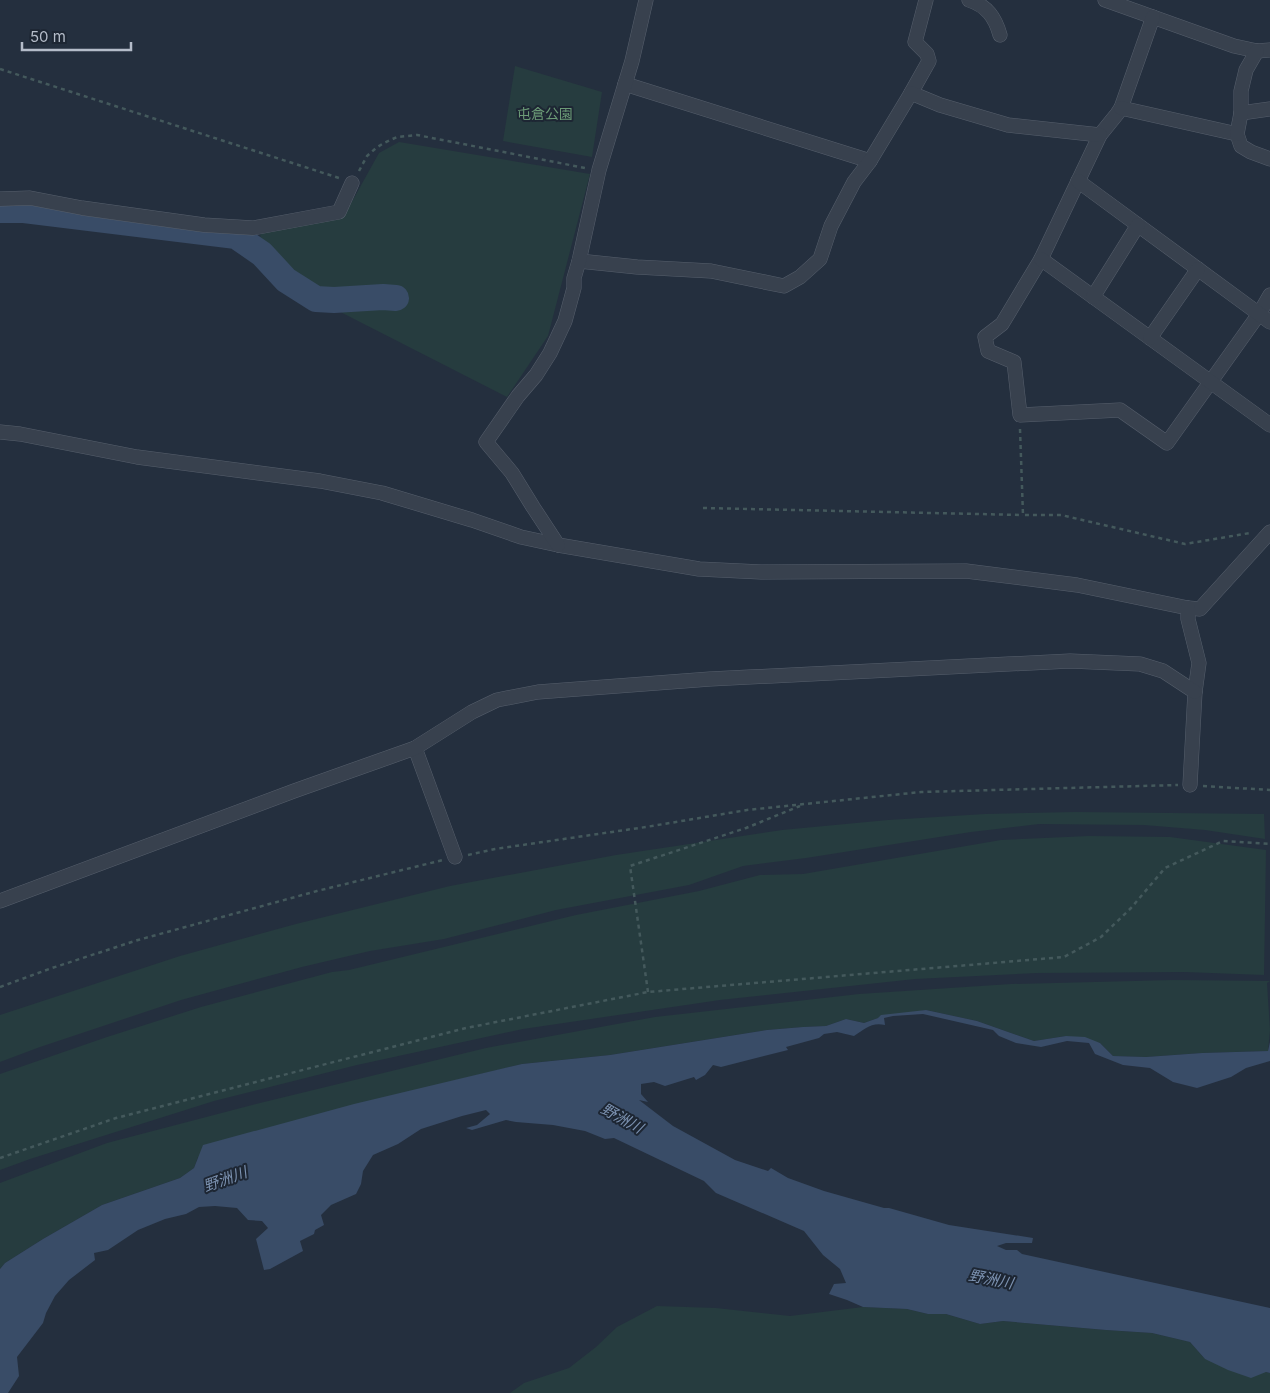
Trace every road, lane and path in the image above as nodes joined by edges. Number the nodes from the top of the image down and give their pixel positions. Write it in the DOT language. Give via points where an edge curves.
graph roads {
  1 [pos="646,0"];
  2 [pos="926,0"];
  3 [pos="969,0"];
  4 [pos="1105,0"];
  5 [pos="1153,18"];
  6 [pos="1000,35"];
  7 [pos="1263,50"];
  8 [pos="0,69"];
  9 [pos="625,84"];
  10 [pos="911,93"];
  11 [pos="1121,108"];
  12 [pos="1270,109"];
  13 [pos="1241,113"];
  14 [pos="1237,134"];
  15 [pos="1100,135"];
  16 [pos="1270,159"];
  17 [pos="870,161"];
  18 [pos="599,170"];
  19 [pos="1078,181"];
  20 [pos="352,183"];
  21 [pos="0,199"];
  22 [pos="1138,225"];
  23 [pos="1041,259"];
  24 [pos="579,261"];
  25 [pos="1198,269"];
  26 [pos="1270,295"];
  27 [pos="1093,297"];
  28 [pos="1264,318"];
  29 [pos="1150,338"];
  30 [pos="1211,381"];
  31 [pos="1020,416"];
  32 [pos="1270,425"];
  33 [pos="0,432"];
  34 [pos="703,508"];
  35 [pos="1023,515"];
  36 [pos="1270,532"];
  37 [pos="1251,533"];
  38 [pos="558,545"];
  39 [pos="1188,608"];
  40 [pos="1195,692"];
  41 [pos="415,748"];
  42 [pos="1190,785"];
  43 [pos="1270,790"];
  44 [pos="804,804"];
  45 [pos="1270,844"];
  46 [pos="455,857"];
  47 [pos="0,900"];
  48 [pos="0,987"];
  49 [pos="648,992"];
  50 [pos="0,1158"];
  1 -- 9 [label="street"];
  2 -- 10 [label="street" via="915,42 927,54 929,61"];
  3 -- 6 [label="street" via="989,12"];
  4 -- 5 [label="street"];
  5 -- 7 [label="street" via="1234,46"];
  5 -- 11 [label="street"];
  7 -- 13 [label="street" via="1246,70 1241,91"];
  8 -- 20 [label="path"];
  9 -- 17 [label="street"];
  9 -- 18 [label="street"];
  10 -- 15 [label="street" via="1008,125"];
  10 -- 17 [label="street"];
  11 -- 14 [label="street"];
  11 -- 15 [label="street"];
  12 -- 13 [label="street"];
  13 -- 14 [label="street"];
  14 -- 16 [label="street" via="1241,146"];
  15 -- 19 [label="street"];
  17 -- 24 [label="street" via="854,182 831,226 820,259 784,286 711,271"];
  18 -- 20 [label="path" via="417,135 397,137 376,148 367,156"];
  18 -- 24 [label="street"];
  19 -- 22 [label="street"];
  19 -- 23 [label="street"];
  20 -- 21 [label="street" via="339,212 253,228 204,225 30,198"];
  22 -- 25 [label="street"];
  22 -- 27 [label="street"];
  23 -- 27 [label="street"];
  23 -- 31 [label="street" via="1002,324 984,337 988,351 1014,362"];
  24 -- 38 [label="street" via="565,321 550,353 486,442 512,473"];
  25 -- 28 [label="street"];
  25 -- 29 [label="street"];
  26 -- 28 [label="street"];
  27 -- 29 [label="street"];
  28 -- 30 [label="street"];
  29 -- 30 [label="street"];
  30 -- 31 [label="street" via="1167,443 1120,410"];
  30 -- 32 [label="street"];
  31 -- 35 [label="path"];
  33 -- 38 [label="street" via="137,457 320,480 382,493 521,537"];
  34 -- 35 [label="path"];
  35 -- 37 [label="path" via="1061,515 1185,544"];
  36 -- 39 [label="street" via="1200,609"];
  38 -- 39 [label="street" via="698,569 761,572 966,571 1077,585"];
  39 -- 40 [label="street" via="1199,663"];
  40 -- 41 [label="street" via="1163,671 1140,664 1070,661 710,679 538,692 497,700"];
  40 -- 42 [label="street"];
  41 -- 46 [label="street"];
  41 -- 47 [label="street"];
  42 -- 43 [label="path"];
  42 -- 44 [label="path" via="921,792"];
  44 -- 46 [label="path" via="747,810"];
  44 -- 49 [label="path" via="746,828 630,866"];
  45 -- 49 [label="path" via="1223,841 1166,868 1101,937 1064,957"];
  46 -- 48 [label="path" via="138,940"];
  49 -- 50 [label="path" via="456,1030 116,1118"];
}
